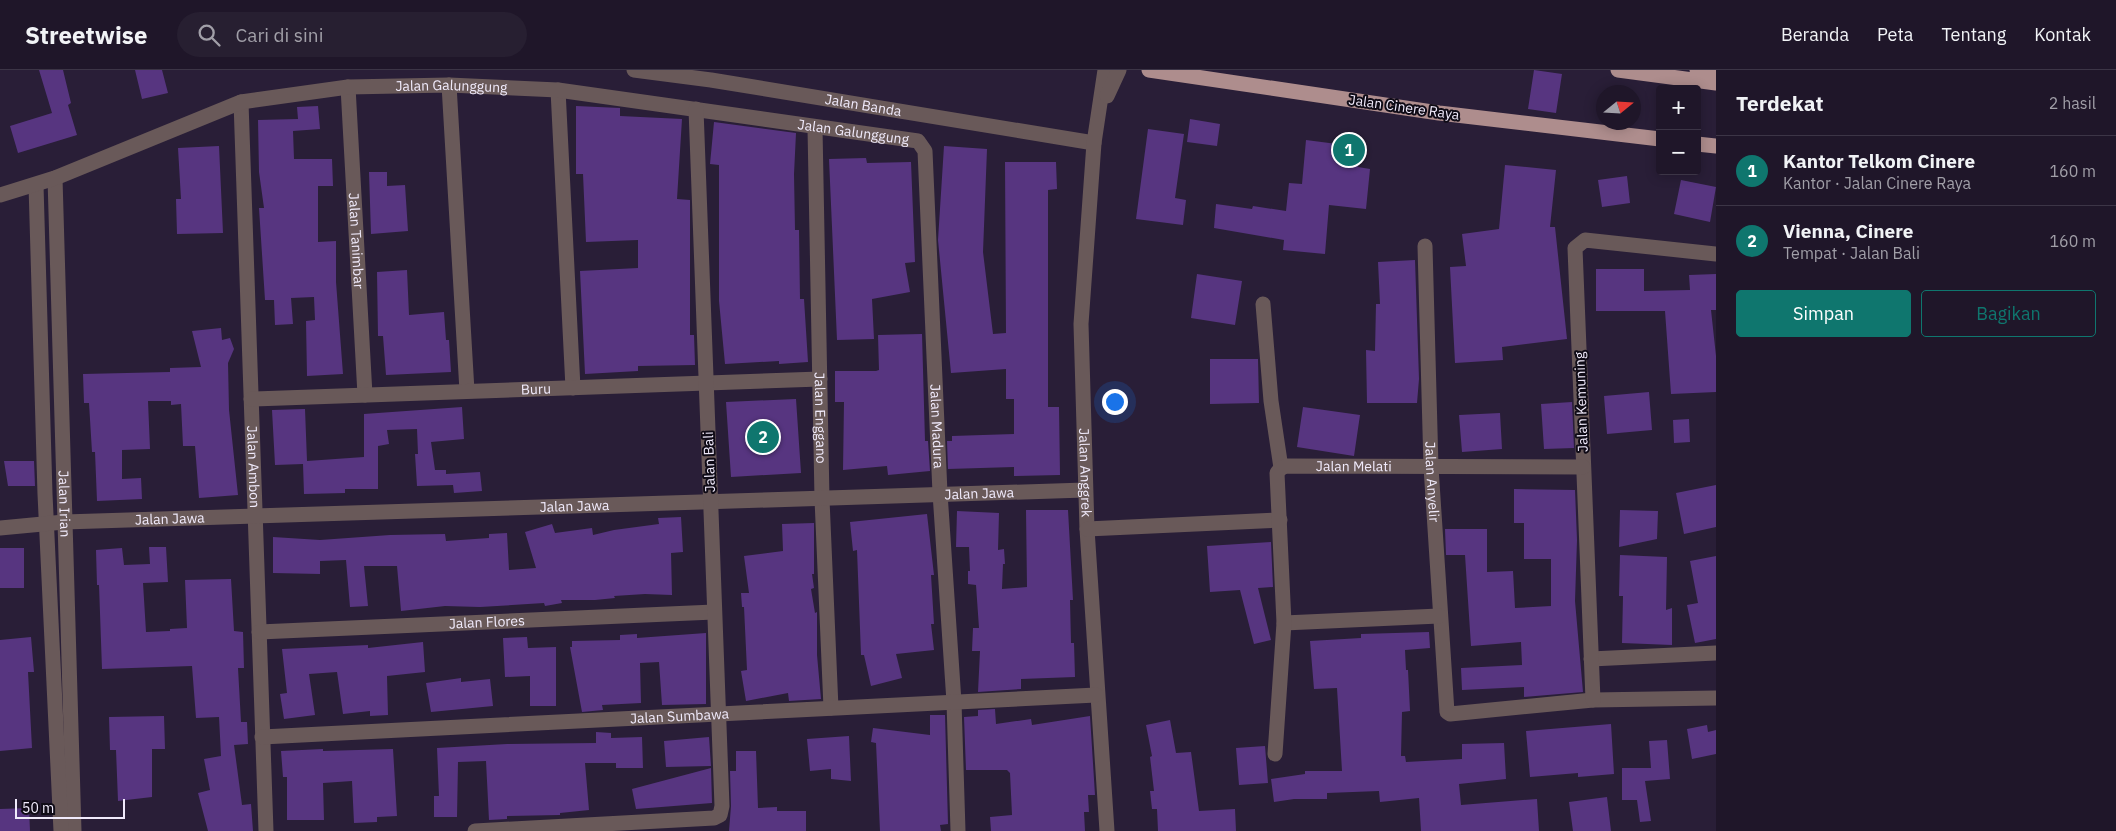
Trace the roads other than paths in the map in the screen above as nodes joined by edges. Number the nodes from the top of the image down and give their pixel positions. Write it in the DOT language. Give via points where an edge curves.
graph roads {
  1 [pos="634,70"];
  2 [pos="1106,70"];
  3 [pos="1119,70"];
  4 [pos="1149,70"];
  5 [pos="1618,70"];
  6 [pos="1697,70"];
  7 [pos="1716,73"];
  8 [pos="1716,83"];
  9 [pos="449,85"];
  10 [pos="348,87"];
  11 [pos="558,90"];
  12 [pos="241,102"];
  13 [pos="696,109"];
  14 [pos="1099,114"];
  15 [pos="815,128"];
  16 [pos="1656,139"];
  17 [pos="918,142"];
  18 [pos="1094,143"];
  19 [pos="1701,144"];
  20 [pos="1716,146"];
  21 [pos="55,178"];
  22 [pos="36,184"];
  23 [pos="0,195"];
  24 [pos="1425,246"];
  25 [pos="1716,254"];
  26 [pos="1264,304"];
  27 [pos="820,379"];
  28 [pos="706,383"];
  29 [pos="573,388"];
  30 [pos="468,391"];
  31 [pos="365,395"];
  32 [pos="251,399"];
  33 [pos="1584,467"];
  34 [pos="1281,468"];
  35 [pos="1431,468"];
  36 [pos="1085,490"];
  37 [pos="940,493"];
  38 [pos="822,499"];
  39 [pos="710,502"];
  40 [pos="255,516"];
  41 [pos="1280,520"];
  42 [pos="64,522"];
  43 [pos="48,525"];
  44 [pos="0,528"];
  45 [pos="1086,529"];
  46 [pos="714,612"];
  47 [pos="1439,616"];
  48 [pos="1284,623"];
  49 [pos="259,632"];
  50 [pos="1716,653"];
  51 [pos="1591,660"];
  52 [pos="1096,695"];
  53 [pos="1716,698"];
  54 [pos="1593,700"];
  55 [pos="954,702"];
  56 [pos="831,708"];
  57 [pos="718,714"];
  58 [pos="262,737"];
  59 [pos="1275,754"];
  60 [pos="60,831"];
  61 [pos="74,831"];
  62 [pos="266,831"];
  63 [pos="475,831"];
  64 [pos="958,831"];
  65 [pos="1107,831"];
  1 -- 18 [label="street, Jalan Banda"];
  2 -- 14 [label="street, Jalan Anggrek"];
  3 -- 14 [label="street, Jalan Anggrek"];
  4 -- 16 [label="main road, Jalan Cinere Raya" via="1439,113"];
  5 -- 8 [label="main road"];
  6 -- 7 [label="main road"];
  9 -- 10 [label="street, Jalan Galunggung"];
  9 -- 11 [label="street, Jalan Galunggung"];
  9 -- 30 [label="street"];
  10 -- 12 [label="street, Jalan Galunggung"];
  10 -- 31 [label="street, Jalan Tanimbar"];
  11 -- 13 [label="street, Jalan Galunggung"];
  11 -- 29 [label="street"];
  12 -- 21 [label="street, Jalan Galunggung"];
  12 -- 32 [label="street, Jalan Ambon"];
  13 -- 15 [label="street, Jalan Galunggung"];
  13 -- 28 [label="street, Jalan Bali"];
  14 -- 18 [label="street, Jalan Anggrek"];
  15 -- 17 [label="street, Jalan Galunggung"];
  15 -- 27 [label="street, Jalan Enggano"];
  17 -- 37 [label="street, Jalan Madura" via="925,151"];
  18 -- 36 [label="street, Jalan Anggrek" via="1081,324"];
  19 -- 20 [label="main road"];
  21 -- 22 [label="street, Jalan Galunggung"];
  21 -- 42 [label="street, Jalan Irian"];
  22 -- 23 [label="street, Jalan Galunggung"];
  22 -- 43 [label="street, Jalan Irian"];
  24 -- 35 [label="street, Jalan Anyelir"];
  25 -- 33 [label="street, Jalan Kemuning" via="1585,240 1575,248"];
  26 -- 34 [label="street" via="1271,401"];
  27 -- 28 [label="street, Buru"];
  27 -- 38 [label="street, Jalan Enggano"];
  28 -- 29 [label="street, Buru"];
  28 -- 39 [label="street, Jalan Bali"];
  29 -- 30 [label="street, Buru"];
  30 -- 31 [label="street, Buru"];
  31 -- 32 [label="street, Buru"];
  32 -- 40 [label="street, Jalan Ambon"];
  33 -- 35 [label="street, Jalan Melati"];
  33 -- 51 [label="street, Jalan Kemuning"];
  34 -- 35 [label="street, Jalan Melati"];
  34 -- 41 [label="street" via="1277,473"];
  35 -- 47 [label="street, Jalan Anyelir"];
  36 -- 37 [label="street, Jalan Jawa"];
  36 -- 45 [label="street, Jalan Anggrek"];
  37 -- 38 [label="street, Jalan Jawa"];
  37 -- 55 [label="street, Jalan Madura"];
  38 -- 39 [label="street, Jalan Jawa"];
  38 -- 56 [label="street, Jalan Enggano"];
  39 -- 40 [label="street, Jalan Jawa"];
  39 -- 46 [label="street, Jalan Bali"];
  40 -- 42 [label="street, Jalan Jawa"];
  40 -- 49 [label="street, Jalan Ambon"];
  41 -- 45 [label="street"];
  41 -- 48 [label="street"];
  42 -- 43 [label="street, Jalan Jawa"];
  42 -- 61 [label="street, Jalan Irian"];
  43 -- 44 [label="street, Jalan Jawa"];
  43 -- 60 [label="street, Jalan Irian"];
  45 -- 52 [label="street, Jalan Anggrek"];
  46 -- 49 [label="street, Jalan Flores"];
  46 -- 57 [label="street, Jalan Bali"];
  47 -- 48 [label="street"];
  47 -- 54 [label="street, Jalan Anyelir" via="1445,708 1450,714"];
  48 -- 59 [label="street"];
  49 -- 58 [label="street, Jalan Ambon"];
  50 -- 51 [label="street"];
  51 -- 54 [label="street, Jalan Kemuning"];
  52 -- 55 [label="street, Jalan Sumbawa"];
  52 -- 65 [label="street, Jalan Anggrek"];
  53 -- 54 [label="street"];
  55 -- 56 [label="street, Jalan Sumbawa"];
  55 -- 64 [label="street, Jalan Madura"];
  56 -- 57 [label="street, Jalan Sumbawa"];
  57 -- 58 [label="street, Jalan Sumbawa"];
  57 -- 63 [label="street, Jalan Bali" via="722,806 720,815 714,818"];
  58 -- 62 [label="street, Jalan Ambon"];
}
